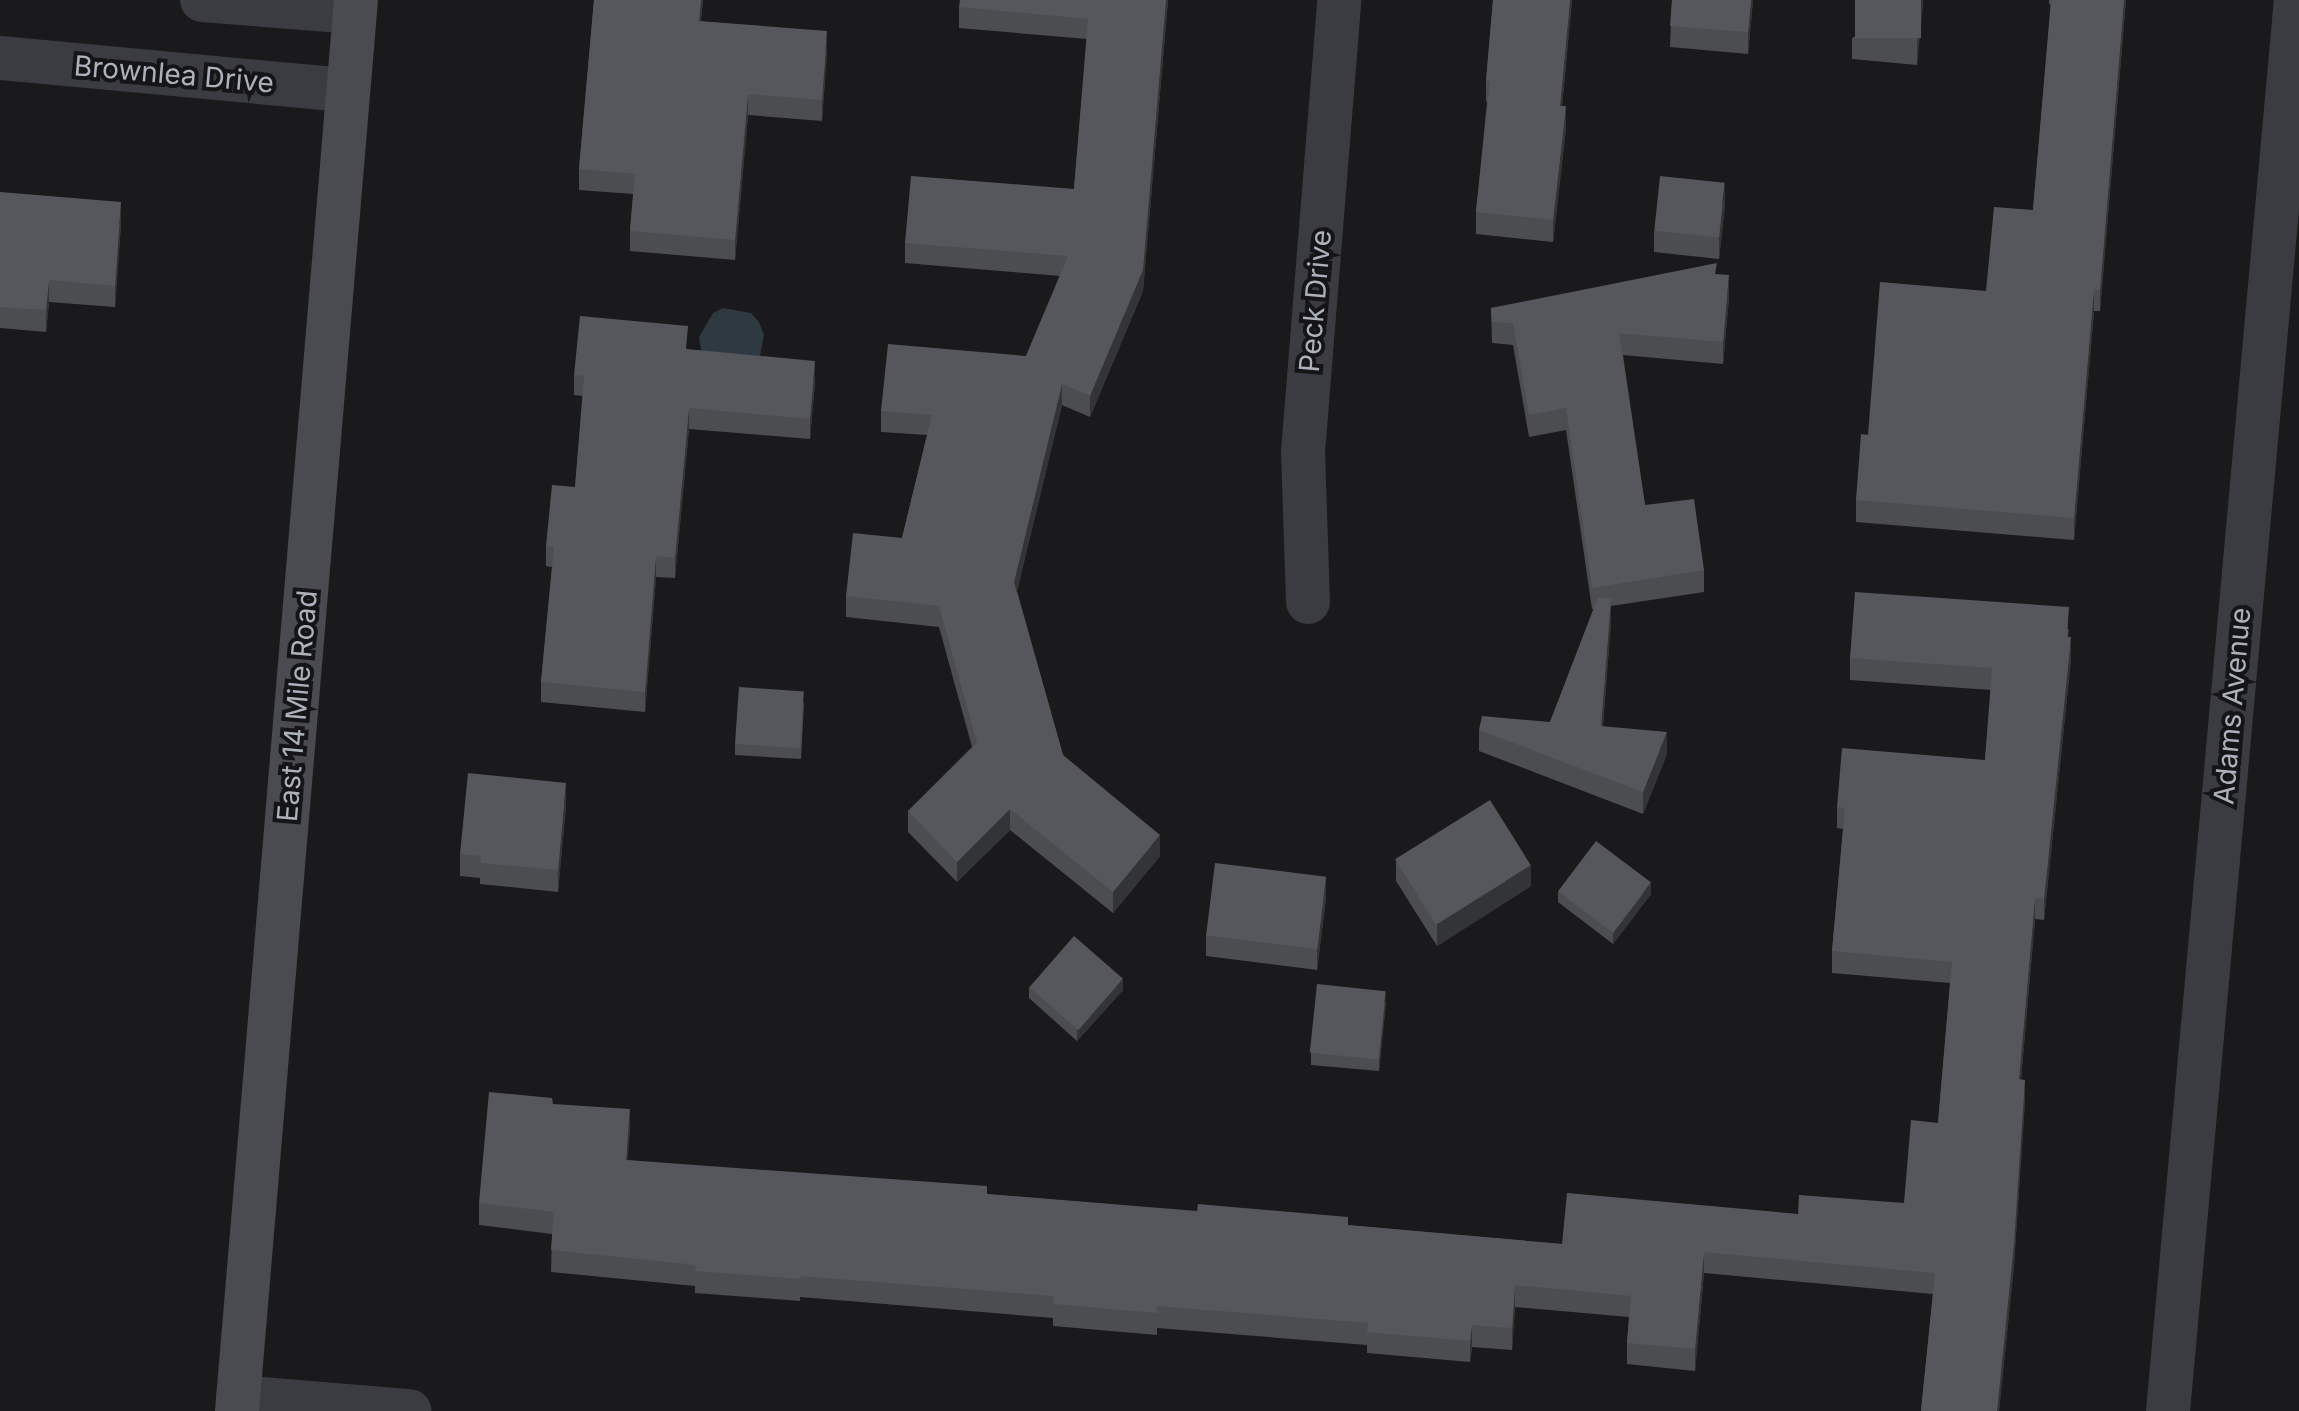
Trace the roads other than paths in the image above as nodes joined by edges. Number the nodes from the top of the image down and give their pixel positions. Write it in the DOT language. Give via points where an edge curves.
graph roads {
  1 [pos="202,0"];
  2 [pos="1339,0"];
  3 [pos="2296,0"];
  4 [pos="355,6"];
  5 [pos="0,58"];
  6 [pos="348,90"];
  7 [pos="1308,602"];
  8 [pos="238,1404"];
  9 [pos="409,1411"];
  10 [pos="2168,1411"];
  1 -- 4 [label="street"];
  2 -- 7 [label="street, Peck Drive" via="1303,452"];
  3 -- 10 [label="street, Adams Avenue"];
  4 -- 6 [label="main road, East 14 Mile Road"];
  5 -- 6 [label="street, Brownlea Drive"];
  6 -- 8 [label="main road, East 14 Mile Road"];
  8 -- 9 [label="street"];
}
